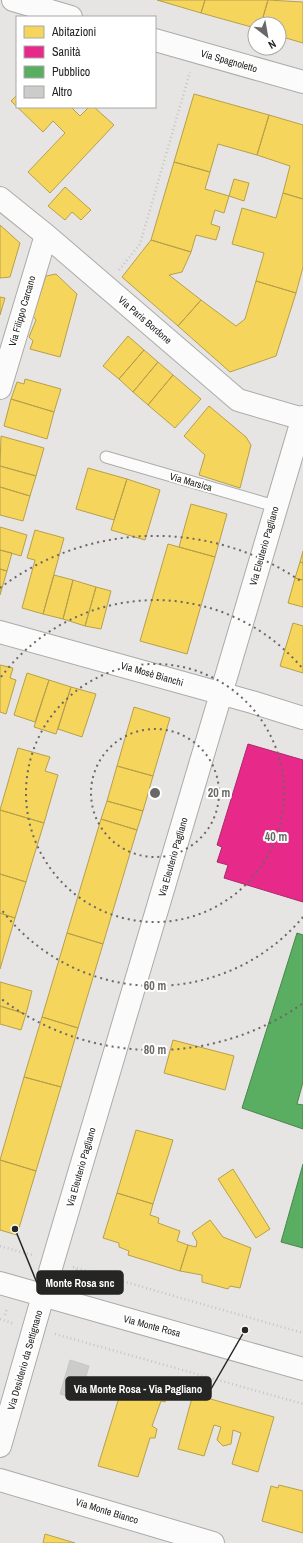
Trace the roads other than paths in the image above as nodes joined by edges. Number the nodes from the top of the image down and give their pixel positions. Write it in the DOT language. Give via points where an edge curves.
graph roads {
  1 [pos="13,0"];
  2 [pos="48,5"];
  3 [pos="69,16"];
  4 [pos="156,40"];
  5 [pos="303,82"];
  6 [pos="0,198"];
  7 [pos="46,235"];
  8 [pos="0,388"];
  9 [pos="303,418"];
  10 [pos="106,457"];
  11 [pos="275,506"];
  12 [pos="0,632"];
  13 [pos="221,694"];
  14 [pos="303,718"];
  15 [pos="0,1283"];
  16 [pos="43,1296"];
  17 [pos="303,1369"];
  18 [pos="0,1446"];
  19 [pos="0,1480"];
  20 [pos="213,1543"];
  1 -- 2 [label="street"];
  2 -- 3 [label="street"];
  4 -- 5 [label="street, Via Spagnoletto"];
  6 -- 7 [label="street, Via Paris Bordone"];
  7 -- 8 [label="street, Via Filippo Carcano"];
  7 -- 9 [label="street, Via Paris Bordone" via="238,400"];
  9 -- 11 [label="street, Via Eleuterio Pagliano"];
  10 -- 11 [label="lane, Via Marsica"];
  11 -- 13 [label="street, Via Eleuterio Pagliano"];
  12 -- 13 [label="street, Via Mosè Bianchi"];
  13 -- 14 [label="street, Via Mosè Bianchi"];
  13 -- 16 [label="street, Via Eleuterio Pagliano"];
  15 -- 16 [label="street, Via Monte Rosa"];
  16 -- 17 [label="street, Via Monte Rosa"];
  16 -- 18 [label="street, Via Desiderio da Settignano"];
  19 -- 20 [label="street, Via Monte Bianco"];
}
